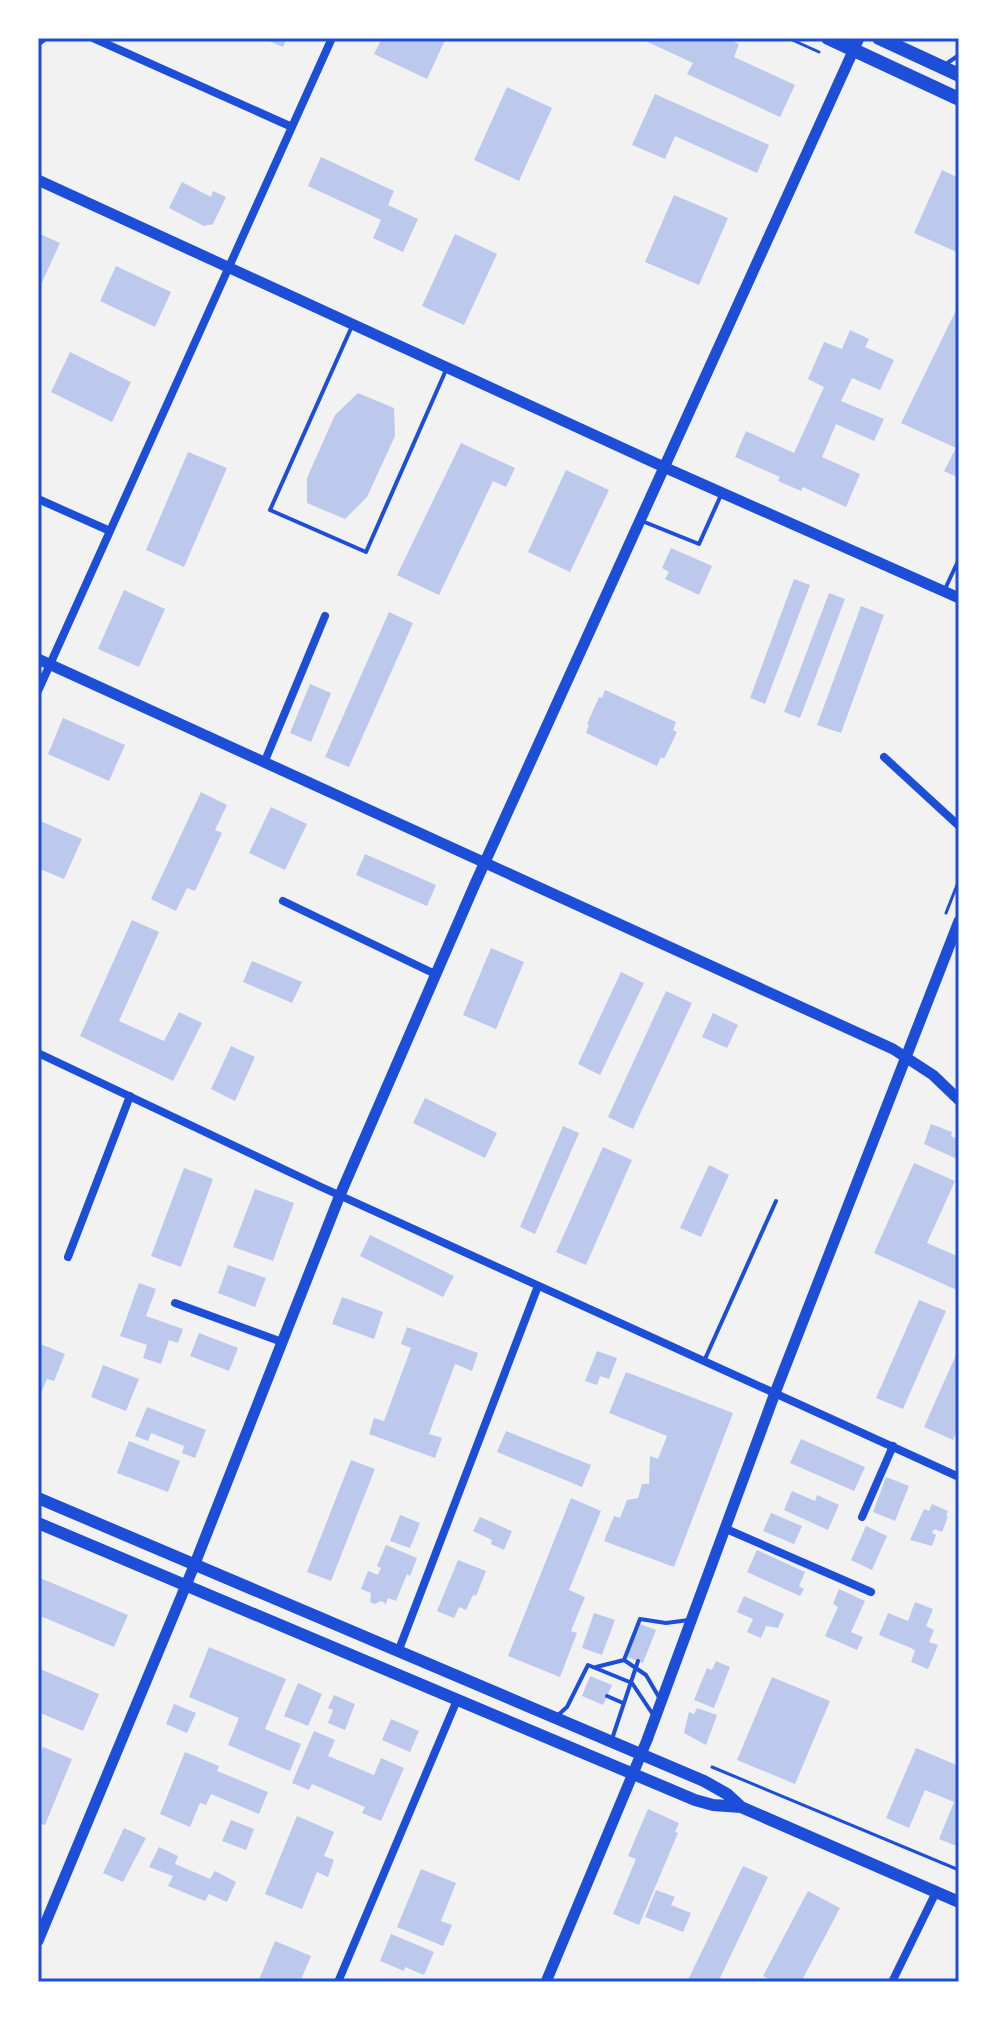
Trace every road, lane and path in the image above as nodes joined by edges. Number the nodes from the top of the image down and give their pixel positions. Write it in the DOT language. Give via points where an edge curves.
graph roads {
  1 [pos="47,38"];
  2 [pos="93,38"];
  3 [pos="332,38"];
  4 [pos="788,38"];
  5 [pos="828,38"];
  6 [pos="879,38"];
  7 [pos="856,44"];
  8 [pos="38,45"];
  9 [pos="825,55"];
  10 [pos="959,55"];
  11 [pos="941,67"];
  12 [pos="959,75"];
  13 [pos="959,99"];
  14 [pos="292,127"];
  15 [pos="38,180"];
  16 [pos="228,269"];
  17 [pos="353,325"];
  18 [pos="447,368"];
  19 [pos="666,468"];
  20 [pos="722,493"];
  21 [pos="38,499"];
  22 [pos="642,520"];
  23 [pos="110,531"];
  24 [pos="959,559"];
  25 [pos="944,592"];
  26 [pos="959,598"];
  27 [pos="325,616"];
  28 [pos="44,661"];
  29 [pos="38,691"];
  30 [pos="884,757"];
  31 [pos="264,763"];
  32 [pos="959,826"];
  33 [pos="484,864"];
  34 [pos="283,901"];
  35 [pos="958,925"];
  36 [pos="435,974"];
  37 [pos="38,1053"];
  38 [pos="906,1056"];
  39 [pos="130,1096"];
  40 [pos="959,1100"];
  41 [pos="340,1195"];
  42 [pos="776,1201"];
  43 [pos="68,1257"];
  44 [pos="538,1286"];
  45 [pos="175,1303"];
  46 [pos="282,1342"];
  47 [pos="704,1360"];
  48 [pos="775,1393"];
  49 [pos="893,1446"];
  50 [pos="959,1477"];
  51 [pos="38,1498"];
  52 [pos="862,1517"];
  53 [pos="38,1523"];
  54 [pos="724,1528"];
  55 [pos="194,1566"];
  56 [pos="186,1587"];
  57 [pos="871,1592"];
  58 [pos="691,1620"];
  59 [pos="398,1652"];
  60 [pos="624,1660"];
  61 [pos="637,1664"];
  62 [pos="593,1668"];
  63 [pos="632,1683"];
  64 [pos="579,1685"];
  65 [pos="585,1688"];
  66 [pos="607,1696"];
  67 [pos="457,1700"];
  68 [pos="661,1701"];
  69 [pos="623,1703"];
  70 [pos="555,1717"];
  71 [pos="655,1718"];
  72 [pos="612,1741"];
  73 [pos="641,1753"];
  74 [pos="633,1773"];
  75 [pos="741,1807"];
  76 [pos="936,1892"];
  77 [pos="959,1902"];
  78 [pos="38,1941"];
  79 [pos="338,1982"];
  80 [pos="546,1982"];
  81 [pos="892,1982"];
  1 -- 8 [label="lane"];
  2 -- 14 [label="street"];
  3 -- 14 [label="street"];
  4 -- 9 [label="path"];
  5 -- 7 [label="main road"];
  6 -- 11 [label="main road"];
  7 -- 13 [label="main road"];
  7 -- 19 [label="street"];
  10 -- 11 [label="lane"];
  11 -- 12 [label="main road"];
  14 -- 16 [label="street"];
  15 -- 16 [label="street"];
  16 -- 17 [label="street"];
  16 -- 23 [label="street"];
  17 -- 18 [label="street"];
  17 -- 18 [label="lane" via="270,510 366,552"];
  18 -- 19 [label="street"];
  19 -- 20 [label="street"];
  19 -- 22 [label="street"];
  20 -- 22 [label="lane" via="699,544"];
  20 -- 25 [label="street"];
  21 -- 23 [label="street"];
  22 -- 33 [label="street"];
  23 -- 28 [label="street"];
  24 -- 25 [label="lane"];
  25 -- 26 [label="street"];
  27 -- 31 [label="street"];
  28 -- 29 [label="street"];
  28 -- 31 [label="street"];
  30 -- 32 [label="street"];
  31 -- 33 [label="street"];
  33 -- 36 [label="street"];
  33 -- 38 [label="street"];
  34 -- 36 [label="street"];
  35 -- 38 [label="street"];
  36 -- 41 [label="street"];
  37 -- 39 [label="street"];
  38 -- 40 [label="street"];
  38 -- 48 [label="street"];
  39 -- 41 [label="street"];
  39 -- 43 [label="street"];
  41 -- 44 [label="street"];
  41 -- 46 [label="street"];
  42 -- 47 [label="lane"];
  44 -- 47 [label="street"];
  44 -- 59 [label="street"];
  45 -- 46 [label="street"];
  46 -- 55 [label="street"];
  47 -- 48 [label="street"];
  48 -- 49 [label="street"];
  48 -- 54 [label="street"];
  49 -- 50 [label="street"];
  49 -- 52 [label="street"];
  51 -- 55 [label="main road"];
  53 -- 56 [label="main road"];
  54 -- 57 [label="street"];
  54 -- 58 [label="street"];
  55 -- 56 [label="street"];
  55 -- 59 [label="main road"];
  56 -- 67 [label="main road"];
  56 -- 78 [label="street"];
  58 -- 60 [label="lane" via="640,1619"];
  58 -- 68 [label="street"];
  59 -- 70 [label="main road"];
  60 -- 61 [label="lane"];
  60 -- 62 [label="lane"];
  61 -- 63 [label="lane"];
  61 -- 68 [label="lane"];
  62 -- 63 [label="lane"];
  62 -- 64 [label="lane" via="588,1665"];
  63 -- 69 [label="lane"];
  63 -- 71 [label="lane"];
  64 -- 65 [label="lane"];
  64 -- 70 [label="lane"];
  66 -- 69 [label="lane"];
  67 -- 74 [label="main road"];
  67 -- 79 [label="street"];
  68 -- 71 [label="street"];
  69 -- 72 [label="lane"];
  70 -- 72 [label="main road"];
  71 -- 73 [label="street"];
  72 -- 73 [label="main road"];
  73 -- 74 [label="street"];
  73 -- 75 [label="main road" via="716,1786"];
  74 -- 75 [label="main road" via="704,1803"];
  74 -- 80 [label="street"];
  75 -- 76 [label="main road"];
  76 -- 77 [label="main road"];
  76 -- 81 [label="street"];
}
